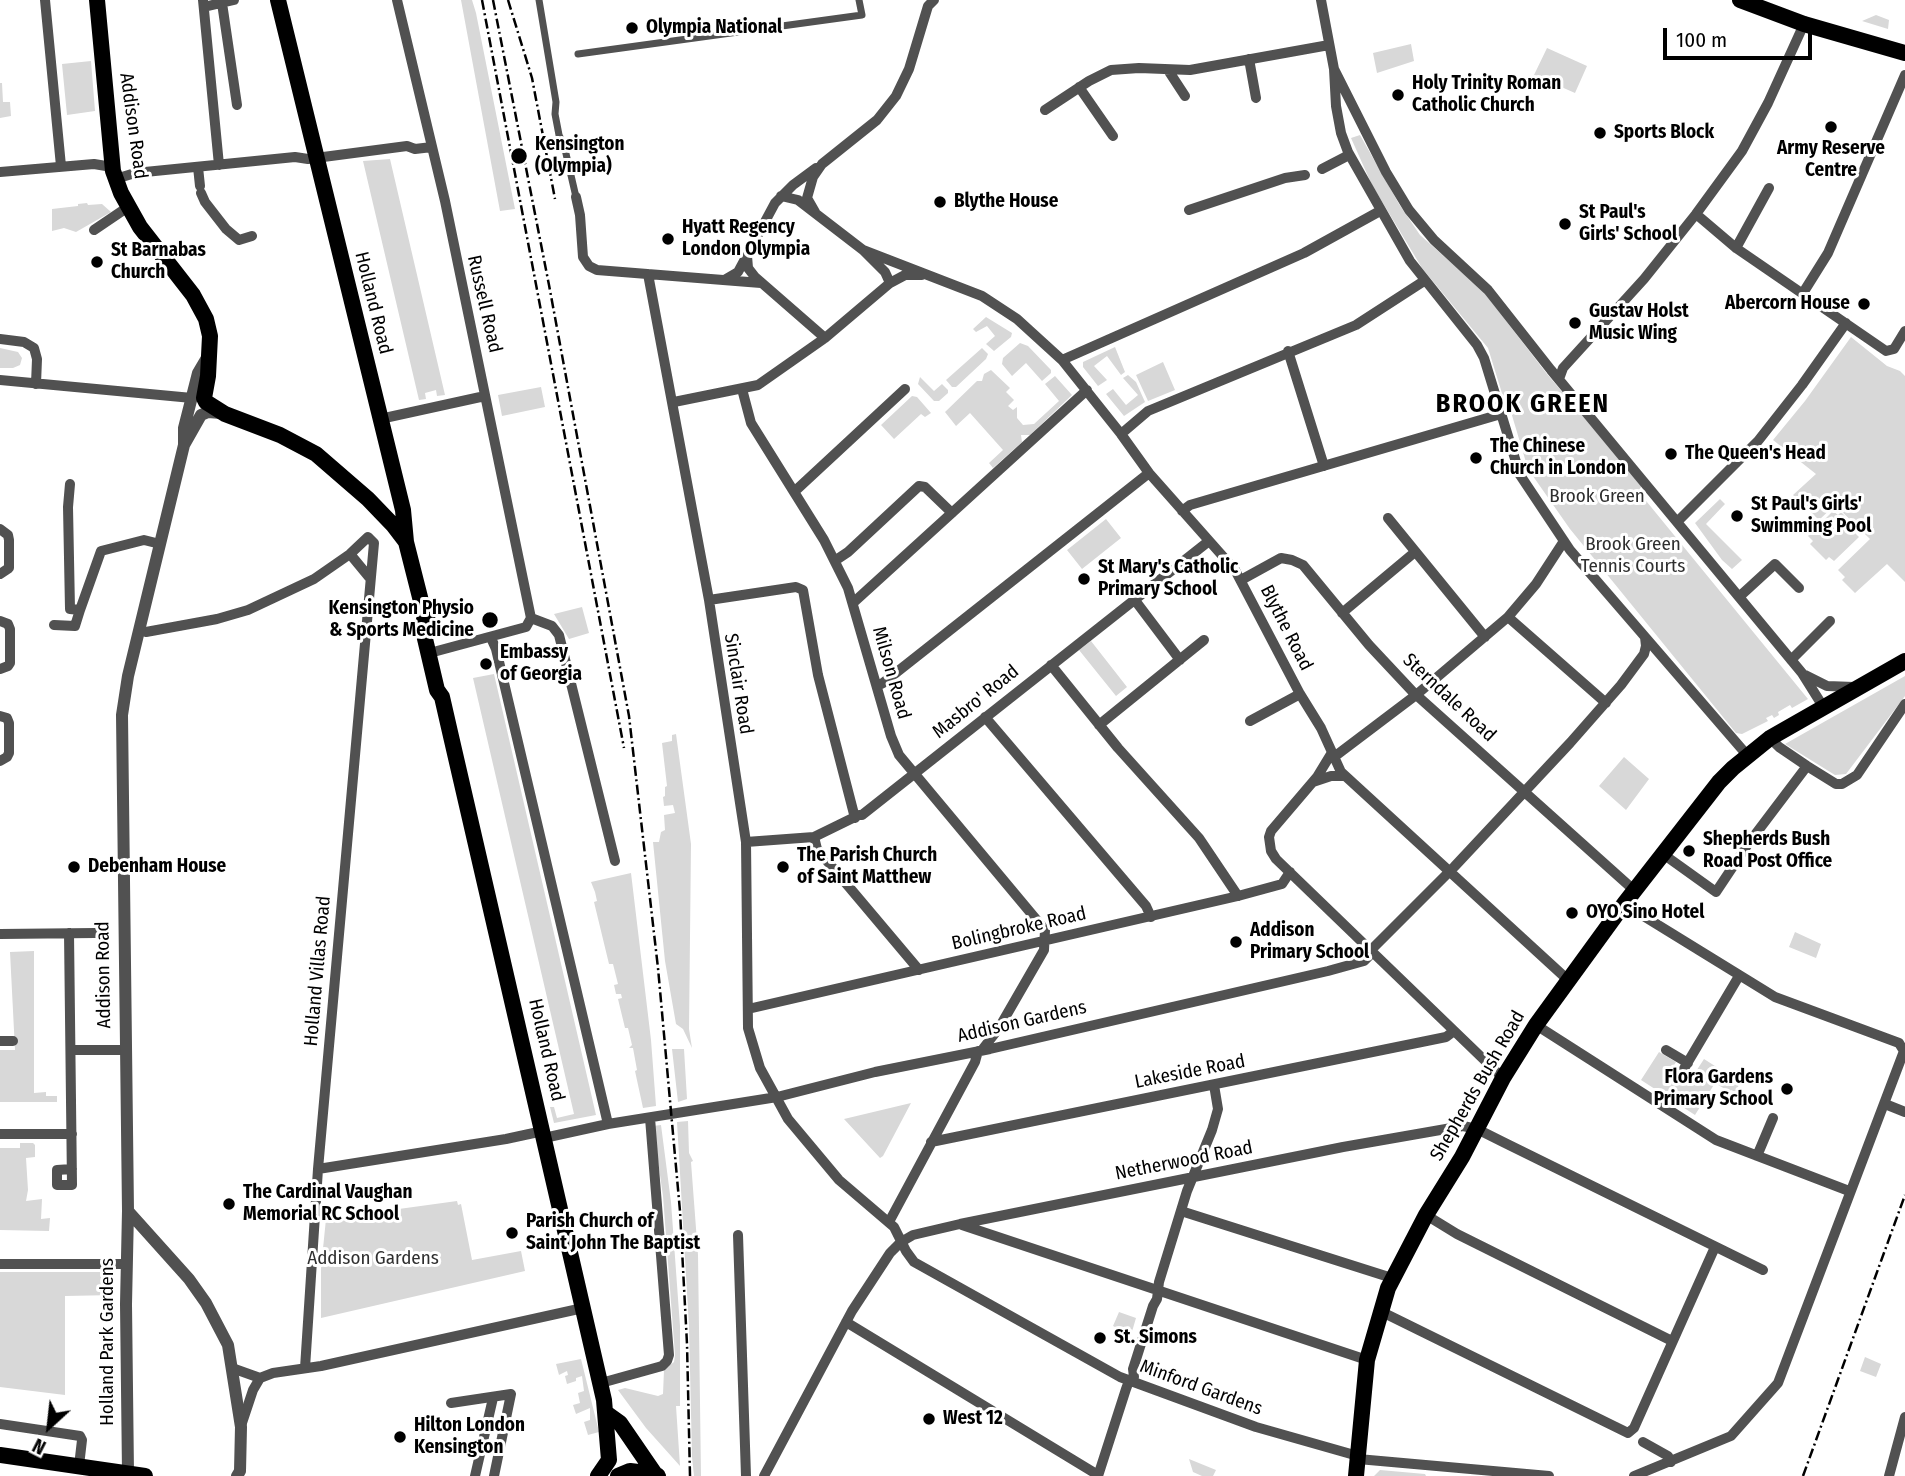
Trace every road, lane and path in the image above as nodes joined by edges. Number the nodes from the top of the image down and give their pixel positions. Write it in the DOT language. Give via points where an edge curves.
graph roads {
  1 [pos="45,0"];
  2 [pos="97,0"];
  3 [pos="234,0"];
  4 [pos="278,0"];
  5 [pos="397,0"];
  6 [pos="539,0"];
  7 [pos="859,0"];
  8 [pos="1321,0"];
  9 [pos="1769,0"];
  10 [pos="931,1"];
  11 [pos="1746,1"];
  12 [pos="222,3"];
  13 [pos="204,4"];
  14 [pos="1779,15"];
  15 [pos="1804,24"];
  16 [pos="1329,45"];
  17 [pos="1905,53"];
  18 [pos="578,54"];
  19 [pos="1249,59"];
  20 [pos="1334,69"];
  21 [pos="1168,70"];
  22 [pos="1905,75"];
  23 [pos="1079,87"];
  24 [pos="1185,96"];
  25 [pos="1256,98"];
  26 [pos="237,105"];
  27 [pos="1045,110"];
  28 [pos="1362,122"];
  29 [pos="1340,124"];
  30 [pos="1113,136"];
  31 [pos="432,147"];
  32 [pos="1349,155"];
  33 [pos="315,158"];
  34 [pos="822,164"];
  35 [pos="219,165"];
  36 [pos="61,166"];
  37 [pos="198,167"];
  38 [pos="1322,169"];
  39 [pos="0,172"];
  40 [pos="1305,175"];
  41 [pos="115,177"];
  42 [pos="1769,188"];
  43 [pos="780,196"];
  44 [pos="576,197"];
  45 [pos="128,207"];
  46 [pos="1189,210"];
  47 [pos="1380,211"];
  48 [pos="815,212"];
  49 [pos="1696,214"];
  50 [pos="94,230"];
  51 [pos="252,236"];
  52 [pos="1736,248"];
  53 [pos="863,250"];
  54 [pos="747,256"];
  55 [pos="648,274"];
  56 [pos="932,276"];
  57 [pos="724,280"];
  58 [pos="1424,281"];
  59 [pos="761,283"];
  60 [pos="890,283"];
  61 [pos="1803,293"];
  62 [pos="1846,323"];
  63 [pos="1905,331"];
  64 [pos="825,338"];
  65 [pos="0,339"];
  66 [pos="1288,351"];
  67 [pos="208,356"];
  68 [pos="1062,360"];
  69 [pos="1559,379"];
  70 [pos="0,380"];
  71 [pos="36,384"];
  72 [pos="742,389"];
  73 [pos="905,389"];
  74 [pos="1087,390"];
  75 [pos="485,396"];
  76 [pos="192,398"];
  77 [pos="674,402"];
  78 [pos="225,414"];
  79 [pos="1501,415"];
  80 [pos="380,419"];
  81 [pos="1121,434"];
  82 [pos="184,445"];
  83 [pos="1324,466"];
  84 [pos="1149,473"];
  85 [pos="396,482"];
  86 [pos="70,484"];
  87 [pos="794,492"];
  88 [pos="373,504"];
  89 [pos="1182,511"];
  90 [pos="951,513"];
  91 [pos="1388,518"];
  92 [pos="1677,522"];
  93 [pos="0,529"];
  94 [pos="1209,541"];
  95 [pos="1564,541"];
  96 [pos="406,542"];
  97 [pos="160,544"];
  98 [pos="1415,552"];
  99 [pos="350,555"];
  100 [pos="836,560"];
  101 [pos="0,574"];
  102 [pos="369,577"];
  103 [pos="1241,580"];
  104 [pos="1799,588"];
  105 [pos="1739,597"];
  106 [pos="1134,599"];
  107 [pos="709,600"];
  108 [pos="854,602"];
  109 [pos="80,610"];
  110 [pos="1342,613"];
  111 [pos="425,617"];
  112 [pos="1508,617"];
  113 [pos="531,618"];
  114 [pos="0,621"];
  115 [pos="1830,621"];
  116 [pos="54,625"];
  117 [pos="139,630"];
  118 [pos="1485,637"];
  119 [pos="1645,637"];
  120 [pos="491,638"];
  121 [pos="1204,640"];
  122 [pos="437,651"];
  123 [pos="1180,660"];
  124 [pos="1791,660"];
  125 [pos="1905,661"];
  126 [pos="1051,665"];
  127 [pos="0,669"];
  128 [pos="1802,673"];
  129 [pos="877,686"];
  130 [pos="1861,686"];
  131 [pos="1300,694"];
  132 [pos="1416,695"];
  133 [pos="442,697"];
  134 [pos="1606,703"];
  135 [pos="1905,704"];
  136 [pos="1824,708"];
  137 [pos="0,716"];
  138 [pos="985,717"];
  139 [pos="1250,720"];
  140 [pos="1099,725"];
  141 [pos="1770,738"];
  142 [pos="1331,754"];
  143 [pos="1747,755"];
  144 [pos="0,761"];
  145 [pos="1807,766"];
  146 [pos="913,775"];
  147 [pos="1345,776"];
  148 [pos="1312,782"];
  149 [pos="1524,791"];
  150 [pos="855,818"];
  151 [pos="814,837"];
  152 [pos="746,842"];
  153 [pos="1663,854"];
  154 [pos="615,860"];
  155 [pos="1449,871"];
  156 [pos="1290,872"];
  157 [pos="1238,896"];
  158 [pos="1630,897"];
  159 [pos="1151,917"];
  160 [pos="69,933"];
  161 [pos="95,933"];
  162 [pos="0,934"];
  163 [pos="1046,941"];
  164 [pos="1372,951"];
  165 [pos="919,970"];
  166 [pos="1739,976"];
  167 [pos="1568,980"];
  168 [pos="748,1009"];
  169 [pos="1536,1025"];
  170 [pos="999,1028"];
  171 [pos="1454,1031"];
  172 [pos="0,1041"];
  173 [pos="13,1041"];
  174 [pos="1014,1042"];
  175 [pos="72,1050"];
  176 [pos="126,1050"];
  177 [pos="980,1050"];
  178 [pos="1666,1050"];
  179 [pos="1503,1078"];
  180 [pos="1214,1085"];
  181 [pos="777,1097"];
  182 [pos="1885,1104"];
  183 [pos="1905,1112"];
  184 [pos="653,1118"];
  185 [pos="1773,1118"];
  186 [pos="608,1124"];
  187 [pos="1477,1129"];
  188 [pos="0,1134"];
  189 [pos="72,1134"];
  190 [pos="544,1134"];
  191 [pos="931,1142"];
  192 [pos="1757,1156"];
  193 [pos="318,1169"];
  194 [pos="72,1170"];
  195 [pos="1195,1176"];
  196 [pos="1849,1191"];
  197 [pos="128,1211"];
  198 [pos="1181,1211"];
  199 [pos="1426,1215"];
  200 [pos="889,1222"];
  201 [pos="960,1224"];
  202 [pos="738,1235"];
  203 [pos="901,1242"];
  204 [pos="1715,1247"];
  205 [pos="0,1264"];
  206 [pos="127,1264"];
  207 [pos="1763,1269"];
  208 [pos="1392,1278"];
  209 [pos="1158,1290"];
  210 [pos="583,1308"];
  211 [pos="1380,1311"];
  212 [pos="846,1322"];
  213 [pos="1672,1341"];
  214 [pos="1367,1360"];
  215 [pos="232,1368"];
  216 [pos="305,1368"];
  217 [pos="260,1378"];
  218 [pos="1129,1381"];
  219 [pos="601,1383"];
  220 [pos="493,1398"];
  221 [pos="451,1404"];
  222 [pos="606,1413"];
  223 [pos="1905,1420"];
  224 [pos="0,1424"];
  225 [pos="241,1427"];
  226 [pos="1643,1442"];
  227 [pos="0,1455"];
  228 [pos="1671,1462"];
  229 [pos="1357,1464"];
  230 [pos="79,1466"];
  231 [pos="746,1471"];
  232 [pos="1437,1471"];
  233 [pos="125,1474"];
  234 [pos="765,1474"];
  235 [pos="657,1475"];
  236 [pos="1098,1475"];
  237 [pos="237,1476"];
  238 [pos="475,1476"];
  239 [pos="494,1476"];
  240 [pos="598,1476"];
  241 [pos="618,1476"];
  242 [pos="1549,1476"];
  243 [pos="1634,1476"];
  244 [pos="1889,1476"];
  1 -- 36 [label="street"];
  2 -- 41 [label="main road, Addison Road"];
  3 -- 12 [label="street"];
  4 -- 33 [label="main road, Holland Road"];
  5 -- 31 [label="street, Russell Road"];
  6 -- 44 [label="street" via="559,135"];
  7 -- 18 [label="street" via="862,15"];
  8 -- 16 [label="street"];
  9 -- 14 [label="street"];
  10 -- 34 [label="street" via="896,96 877,120"];
  11 -- 14 [label="main road"];
  12 -- 13 [label="street"];
  12 -- 26 [label="street"];
  13 -- 35 [label="street"];
  14 -- 15 [label="main road"];
  15 -- 17 [label="main road"];
  15 -- 49 [label="street" via="1760,120"];
  16 -- 19 [label="street"];
  16 -- 20 [label="street"];
  19 -- 21 [label="street"];
  19 -- 25 [label="street"];
  20 -- 28 [label="street"];
  20 -- 29 [label="street"];
  21 -- 23 [label="street" via="1111,70"];
  21 -- 24 [label="street"];
  22 -- 61 [label="street" via="1828,253"];
  23 -- 27 [label="street"];
  23 -- 30 [label="street"];
  28 -- 29 [label="street" via="1349,116"];
  28 -- 69 [label="street" via="1409,210 1488,290"];
  29 -- 32 [label="street"];
  31 -- 33 [label="street"];
  31 -- 75 [label="street, Russell Road"];
  32 -- 38 [label="street"];
  32 -- 47 [label="street"];
  33 -- 35 [label="street"];
  33 -- 80 [label="main road, Holland Road"];
  34 -- 43 [label="street"];
  34 -- 48 [label="street" via="807,191"];
  35 -- 37 [label="street"];
  36 -- 39 [label="street"];
  36 -- 41 [label="street" via="106,166"];
  37 -- 41 [label="street"];
  37 -- 51 [label="street" via="200,189 226,229 239,240"];
  40 -- 46 [label="street"];
  41 -- 45 [label="main road, Addison Road"];
  42 -- 52 [label="street"];
  43 -- 48 [label="street, Blythe Road" via="798,200"];
  43 -- 54 [label="street"];
  44 -- 55 [label="street" via="583,257 589,266"];
  45 -- 50 [label="street"];
  45 -- 67 [label="main road, Addison Road" via="201,308 209,328"];
  47 -- 58 [label="street"];
  47 -- 68 [label="street" via="1304,253"];
  48 -- 53 [label="street, Blythe Road"];
  49 -- 52 [label="street"];
  49 -- 69 [label="street" via="1563,368"];
  52 -- 61 [label="street"];
  53 -- 56 [label="street, Blythe Road"];
  53 -- 60 [label="street, Blythe Road" via="885,271"];
  54 -- 57 [label="street" via="738,272"];
  54 -- 59 [label="street" via="748,268"];
  55 -- 57 [label="street"];
  55 -- 77 [label="street, Sinclair Road"];
  56 -- 60 [label="street" via="905,275"];
  56 -- 68 [label="street, Blythe Road" via="1009,312"];
  57 -- 59 [label="street"];
  58 -- 66 [label="street" via="1356,325"];
  58 -- 79 [label="street" via="1477,345"];
  59 -- 64 [label="street"];
  60 -- 64 [label="street"];
  61 -- 62 [label="street"];
  62 -- 63 [label="street" via="1889,352"];
  62 -- 92 [label="street" via="1758,441"];
  64 -- 72 [label="street" via="762,382"];
  65 -- 71 [label="street" via="34,348"];
  66 -- 81 [label="street" via="1148,411"];
  66 -- 83 [label="street"];
  67 -- 76 [label="street, Addison Road"];
  67 -- 78 [label="main road, Addison Road" via="204,398"];
  68 -- 74 [label="street, Blythe Road"];
  69 -- 92 [label="street"];
  70 -- 71 [label="street"];
  71 -- 76 [label="street"];
  72 -- 77 [label="street"];
  72 -- 87 [label="street, Milson Road" via="751,423"];
  73 -- 87 [label="street"];
  74 -- 81 [label="street, Blythe Road"];
  74 -- 90 [label="street"];
  75 -- 80 [label="street"];
  75 -- 113 [label="street, Russell Road"];
  76 -- 82 [label="street, Addison Road"];
  77 -- 107 [label="street, Sinclair Road"];
  78 -- 82 [label="street, Addison Road" via="201,415"];
  78 -- 88 [label="main road" via="316,454"];
  79 -- 83 [label="street"];
  79 -- 95 [label="street" via="1516,469"];
  80 -- 85 [label="main road, Holland Road"];
  81 -- 84 [label="street, Blythe Road"];
  82 -- 97 [label="street, Addison Road"];
  83 -- 89 [label="street"];
  84 -- 89 [label="street, Blythe Road"];
  84 -- 129 [label="street"];
  85 -- 88 [label="main road" via="391,498 382,505"];
  85 -- 96 [label="main road, Holland Road"];
  86 -- 109 [label="street" via="70,609"];
  87 -- 100 [label="street, Milson Road"];
  88 -- 96 [label="main road"];
  89 -- 94 [label="street, Blythe Road"];
  90 -- 100 [label="street" via="925,486 919,486"];
  90 -- 108 [label="street"];
  91 -- 98 [label="street"];
  92 -- 105 [label="street"];
  93 -- 101 [label="street" via="9,540 9,568"];
  94 -- 103 [label="street, Blythe Road"];
  94 -- 106 [label="street, Masbro' Road"];
  95 -- 112 [label="street"];
  95 -- 119 [label="street"];
  96 -- 111 [label="main road, Holland Road"];
  97 -- 109 [label="street" via="144,540 101,551"];
  97 -- 117 [label="street, Addison Road"];
  98 -- 110 [label="street"];
  98 -- 118 [label="street"];
  99 -- 102 [label="street"];
  99 -- 102 [label="street, Holland Villas Road" via="368,537 374,543"];
  99 -- 117 [label="street" via="314,579 248,610"];
  100 -- 108 [label="street, Milson Road"];
  102 -- 193 [label="street, Holland Villas Road"];
  103 -- 110 [label="street, Sterndale Road" via="1277,559 1292,560 1303,565"];
  103 -- 131 [label="street, Blythe Road"];
  104 -- 105 [label="street" via="1775,564"];
  105 -- 124 [label="street"];
  106 -- 123 [label="street"];
  106 -- 126 [label="street, Masbro' Road"];
  107 -- 150 [label="street" via="796,587 803,590 818,675"];
  107 -- 152 [label="street, Sinclair Road"];
  108 -- 129 [label="street, Milson Road"];
  109 -- 116 [label="street" via="75,625"];
  110 -- 132 [label="street, Sterndale Road"];
  111 -- 122 [label="main road, Holland Road"];
  111 -- 133 [label="main road, Holland Road" via="422,626"];
  112 -- 118 [label="street"];
  112 -- 134 [label="street"];
  113 -- 120 [label="street" via="526,626"];
  113 -- 154 [label="street" via="552,626 559,635"];
  114 -- 127 [label="street" via="10,629 10,663"];
  115 -- 124 [label="street"];
  117 -- 176 [label="street, Addison Road" via="122,715"];
  118 -- 132 [label="street"];
  119 -- 134 [label="street, Addison Gardens" via="1642,657"];
  119 -- 143 [label="street"];
  120 -- 122 [label="street"];
  120 -- 186 [label="street"];
  121 -- 123 [label="street"];
  122 -- 133 [label="main road, Holland Road" via="446,687"];
  123 -- 140 [label="street"];
  124 -- 128 [label="street"];
  125 -- 130 [label="main road, Shepherds Bush Road"];
  126 -- 138 [label="street, Masbro' Road"];
  126 -- 140 [label="street"];
  128 -- 130 [label="street" via="1827,686"];
  128 -- 136 [label="street"];
  129 -- 146 [label="street, Milson Road" via="896,750"];
  130 -- 136 [label="main road, Shepherds Bush Road"];
  131 -- 139 [label="street"];
  131 -- 142 [label="street, Blythe Road"];
  132 -- 142 [label="street" via="1338,754"];
  132 -- 149 [label="street, Sterndale Road"];
  133 -- 190 [label="main road, Holland Road"];
  134 -- 149 [label="street, Addison Gardens"];
  135 -- 145 [label="street" via="1853,779 1836,784"];
  136 -- 141 [label="main road, Shepherds Bush Road"];
  137 -- 144 [label="street" via="9,723 9,752"];
  138 -- 146 [label="street, Masbro' Road"];
  138 -- 159 [label="street"];
  140 -- 157 [label="street" via="1199,838"];
  141 -- 143 [label="main road, Shepherds Bush Road"];
  141 -- 145 [label="street"];
  142 -- 147 [label="street, Blythe Road"];
  142 -- 148 [label="street"];
  143 -- 153 [label="main road, Shepherds Bush Road" via="1719,782"];
  145 -- 153 [label="street" via="1716,892"];
  146 -- 150 [label="street, Masbro' Road"];
  146 -- 163 [label="street, Milson Road" via="1042,926"];
  147 -- 148 [label="street"];
  147 -- 155 [label="street, Blythe Road"];
  148 -- 156 [label="street" via="1269,837 1273,855"];
  149 -- 155 [label="street, Addison Gardens"];
  149 -- 158 [label="street, Sterndale Road"];
  150 -- 151 [label="street, Masbro' Road"];
  151 -- 152 [label="street, Masbro' Road"];
  151 -- 165 [label="street" via="817,849"];
  152 -- 168 [label="street, Sinclair Road"];
  153 -- 158 [label="main road, Shepherds Bush Road"];
  155 -- 164 [label="street, Addison Gardens"];
  155 -- 167 [label="street, Blythe Road"];
  156 -- 157 [label="street, Bolingbroke Road" via="1282,884"];
  156 -- 164 [label="street"];
  157 -- 159 [label="street, Bolingbroke Road"];
  158 -- 166 [label="street, Sterndale Road"];
  158 -- 167 [label="main road, Shepherds Bush Road"];
  159 -- 163 [label="street, Bolingbroke Road"];
  160 -- 161 [label="street"];
  160 -- 162 [label="street"];
  160 -- 175 [label="street"];
  163 -- 165 [label="street, Bolingbroke Road"];
  163 -- 170 [label="street"];
  164 -- 171 [label="street"];
  164 -- 174 [label="street, Addison Gardens" via="1359,963"];
  165 -- 168 [label="street, Bolingbroke Road"];
  166 -- 178 [label="street" via="1685,1068"];
  166 -- 182 [label="street, Sterndale Road" via="1775,997 1899,1042 1903,1056"];
  167 -- 169 [label="main road, Shepherds Bush Road"];
  168 -- 181 [label="street, Sinclair Road" via="753,1049"];
  169 -- 179 [label="main road, Shepherds Bush Road"];
  169 -- 192 [label="street" via="1716,1140"];
  170 -- 174 [label="street"];
  170 -- 177 [label="street"];
  171 -- 179 [label="street"];
  171 -- 180 [label="street, Lakeside Road" via="1446,1037"];
  172 -- 173 [label="street"];
  174 -- 177 [label="street, Addison Gardens"];
  175 -- 176 [label="street"];
  175 -- 189 [label="street"];
  176 -- 197 [label="street, Addison Road"];
  177 -- 181 [label="street, Addison Gardens"];
  177 -- 191 [label="street"];
  179 -- 187 [label="main road, Shepherds Bush Road"];
  180 -- 191 [label="street, Lakeside Road"];
  180 -- 195 [label="street" via="1218,1109"];
  181 -- 184 [label="street, Addison Gardens"];
  181 -- 200 [label="street, Sinclair Road" via="823,1164"];
  182 -- 183 [label="street"];
  182 -- 196 [label="street"];
  184 -- 186 [label="street, Addison Gardens"];
  184 -- 219 [label="street" via="667,1361"];
  185 -- 192 [label="street"];
  186 -- 190 [label="street, Addison Gardens"];
  187 -- 195 [label="street, Netherwood Road" via="1453,1127"];
  187 -- 199 [label="main road, Shepherds Bush Road"];
  187 -- 204 [label="street"];
  188 -- 189 [label="street"];
  189 -- 194 [label="street"];
  190 -- 193 [label="street, Addison Gardens"];
  190 -- 210 [label="main road, Holland Road"];
  191 -- 200 [label="street"];
  192 -- 196 [label="street"];
  193 -- 216 [label="street, Holland Villas Road"];
  195 -- 198 [label="street"];
  195 -- 201 [label="street, Netherwood Road"];
  196 -- 228 [label="street" via="1778,1383 1735,1433"];
  197 -- 206 [label="street, Holland Park Gardens"];
  197 -- 215 [label="street" via="206,1303 228,1345"];
  198 -- 208 [label="street"];
  198 -- 209 [label="street"];
  199 -- 208 [label="main road, Shepherds Bush Road"];
  199 -- 213 [label="street"];
  200 -- 203 [label="street, Minford Gardens"];
  201 -- 203 [label="street, Netherwood Road"];
  201 -- 209 [label="street"];
  202 -- 231 [label="street"];
  203 -- 212 [label="street"];
  203 -- 218 [label="street, Minford Gardens" via="914,1262"];
  204 -- 207 [label="street"];
  204 -- 213 [label="street"];
  205 -- 206 [label="street"];
  206 -- 233 [label="street, Holland Park Gardens"];
  208 -- 211 [label="main road, Shepherds Bush Road"];
  209 -- 214 [label="street"];
  209 -- 218 [label="street" via="1134,1377"];
  210 -- 216 [label="street"];
  210 -- 219 [label="main road, Holland Road"];
  211 -- 213 [label="street" via="1628,1433"];
  211 -- 214 [label="main road, Shepherds Bush Road"];
  212 -- 234 [label="street"];
  212 -- 236 [label="street"];
  214 -- 229 [label="main road, Shepherds Bush Road"];
  215 -- 217 [label="street"];
  215 -- 225 [label="street"];
  216 -- 217 [label="street"];
  217 -- 225 [label="street" via="248,1399"];
  218 -- 229 [label="street, Minford Gardens"];
  218 -- 236 [label="street"];
  219 -- 222 [label="main road, Holland Road"];
  220 -- 221 [label="street"];
  220 -- 238 [label="street"];
  220 -- 239 [label="street" via="511,1395"];
  222 -- 235 [label="main road" via="620,1423"];
  222 -- 240 [label="main road, Holland Road" via="609,1460"];
  223 -- 244 [label="street"];
  224 -- 230 [label="street" via="80,1436"];
  225 -- 237 [label="street"];
  226 -- 228 [label="street"];
  227 -- 230 [label="main road"];
  228 -- 243 [label="street"];
  229 -- 232 [label="street, Minford Gardens"];
  230 -- 233 [label="main road"];
  231 -- 234 [label="street"];
  232 -- 242 [label="street, Minford Gardens"];
  235 -- 241 [label="main road" via="630,1471"];
}
